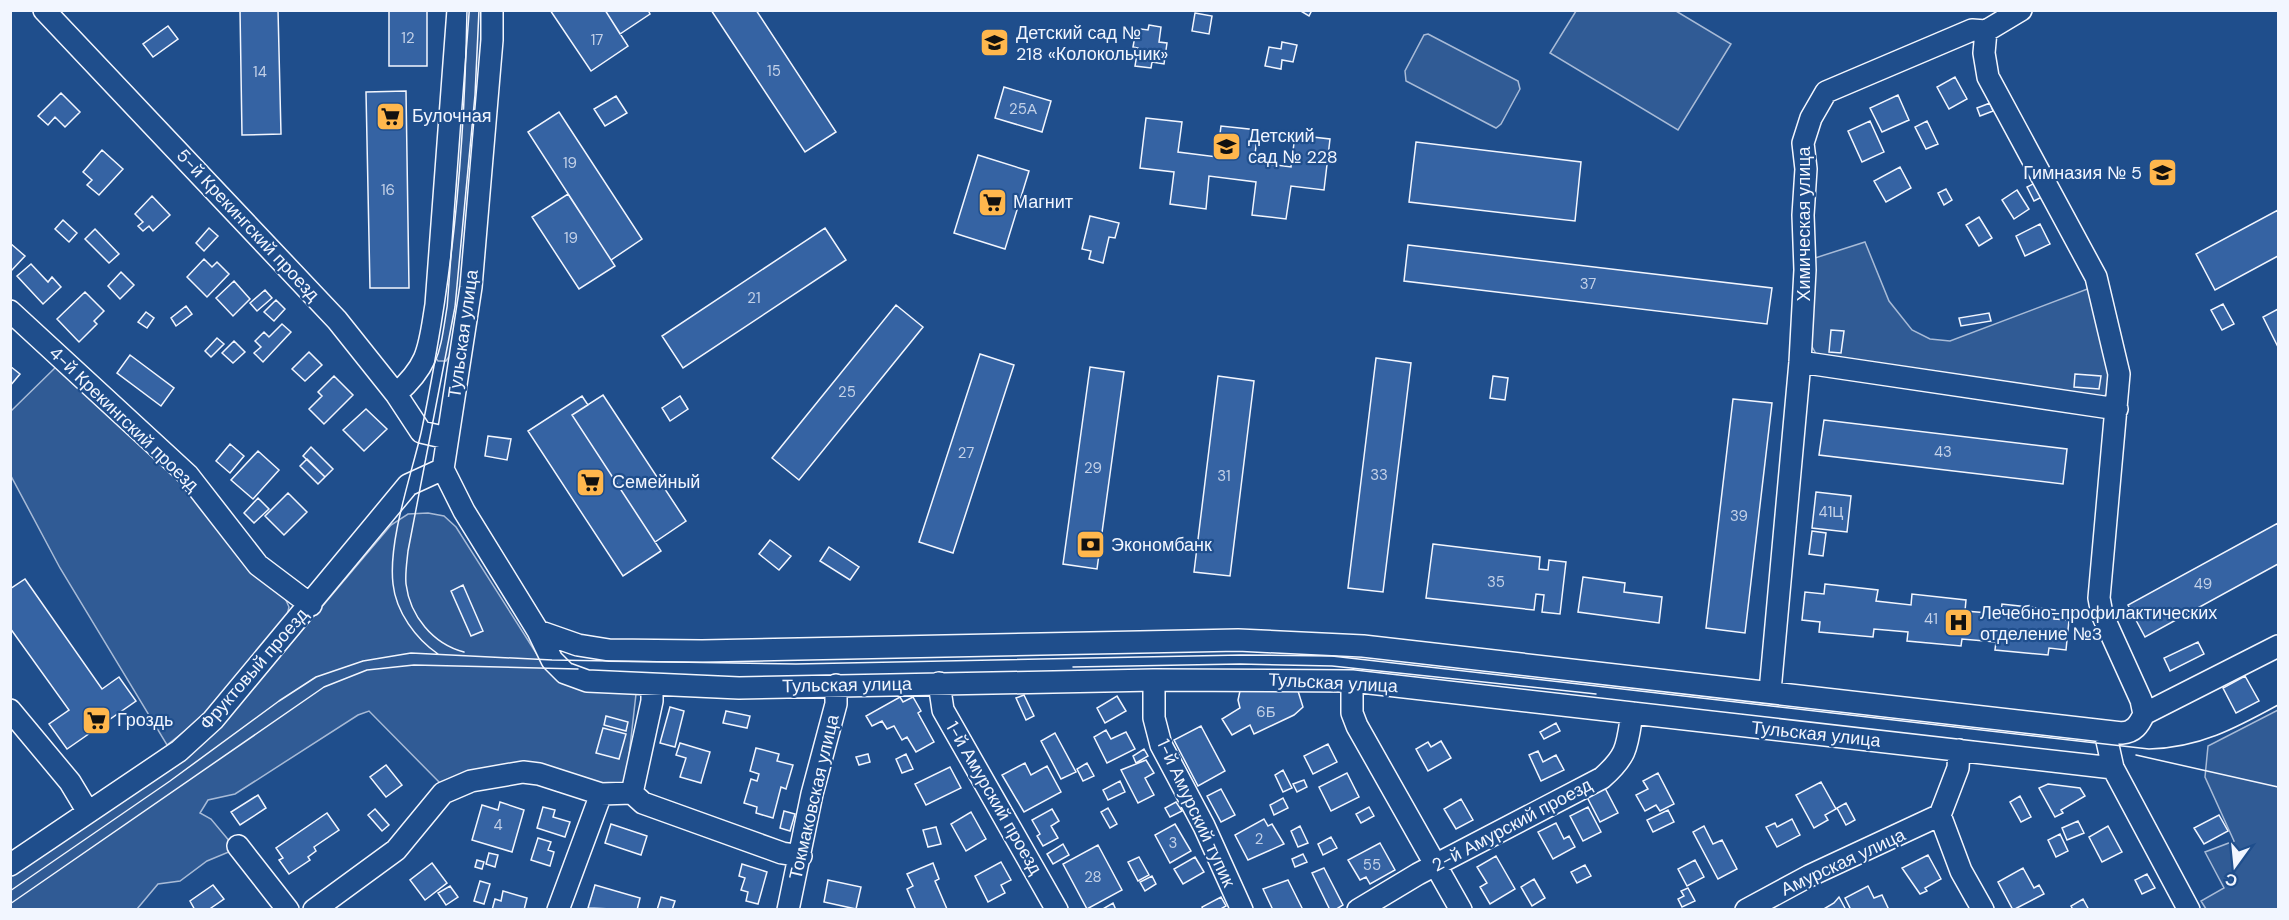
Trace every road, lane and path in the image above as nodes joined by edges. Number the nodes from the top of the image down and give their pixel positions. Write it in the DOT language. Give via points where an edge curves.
graph roads {
  1 [pos="44,10"];
  2 [pos="458,10"];
  3 [pos="492,10"];
  4 [pos="2020,10"];
  5 [pos="1986,31"];
  6 [pos="10,311"];
  7 [pos="1800,362"];
  8 [pos="396,394"];
  9 [pos="2117,409"];
  10 [pos="447,438"];
  11 [pos="443,469"];
  12 [pos="311,605"];
  13 [pos="538,631"];
  14 [pos="2278,646"];
  15 [pos="1154,680"];
  16 [pos="1352,681"];
  17 [pos="939,683"];
  18 [pos="836,685"];
  19 [pos="652,686"];
  20 [pos="1770,692"];
  21 [pos="10,710"];
  22 [pos="1632,713"];
  23 [pos="2144,714"];
  24 [pos="2105,732"];
  25 [pos="1959,750"];
  26 [pos="2113,768"];
  27 [pos="632,793"];
  28 [pos="601,794"];
  29 [pos="88,812"];
  30 [pos="1940,815"];
  31 [pos="238,846"];
  32 [pos="801,856"];
  33 [pos="10,865"];
  34 [pos="1436,866"];
  35 [pos="288,909"];
  36 [pos="314,909"];
  37 [pos="558,909"];
  38 [pos="788,909"];
  39 [pos="1057,909"];
  40 [pos="1242,909"];
  41 [pos="1358,909"];
  42 [pos="1461,909"];
  43 [pos="1746,909"];
  44 [pos="1983,909"];
  45 [pos="2189,909"];
  1 -- 8 [label="street, 5-й Крекингский проезд" via="337,320"];
  2 -- 8 [label="street" via="436,305 428,353 415,377"];
  3 -- 10 [label="street, Тульская улица" via="471,287"];
  4 -- 5 [label="street"];
  5 -- 7 [label="street, Химическая улица" via="1972,30 1826,92 1811,118 1803,143 1806,270"];
  5 -- 9 [label="street" via="1988,77 2096,277 2119,374"];
  6 -- 12 [label="street, 4-й Крекингский проезд" via="188,475 258,565"];
  7 -- 9 [label="street"];
  7 -- 20 [label="street, Химическая улица"];
  8 -- 10 [label="street, 5-й Крекингский проезд" via="422,432"];
  9 -- 23 [label="street" via="2099,598"];
  10 -- 11 [label="street, Тульская улица"];
  11 -- 12 [label="street, Фруктовый проезд" via="408,485"];
  11 -- 13 [label="street, Тульская улица" via="464,512"];
  12 -- 29 [label="street, Фруктовый проезд" via="213,720 179,751"];
  13 -- 19 [label="street, Тульская улица" via="552,660 565,673 587,681"];
  13 -- 20 [label="street, Тульская улица" via="578,645 609,650 1238,640 1352,645"];
  14 -- 23 [label="street, Тульская улица"];
  15 -- 16 [label="street, Тульская улица"];
  15 -- 17 [label="street, Тульская улица"];
  15 -- 40 [label="street, 1-й Амурский тупик" via="1154,718 1161,745"];
  16 -- 22 [label="street, Тульская улица"];
  16 -- 34 [label="street" via="1352,713 1357,726"];
  17 -- 18 [label="street, Тульская улица"];
  17 -- 39 [label="street, 1-й Амурский проезд" via="943,710"];
  18 -- 19 [label="street, Тульская улица"];
  18 -- 32 [label="street, Токмаковская улица" via="836,704 812,794"];
  19 -- 27 [label="street"];
  20 -- 24 [label="street, Тульская улица"];
  21 -- 29 [label="street" via="70,782"];
  22 -- 25 [label="street, Тульская улица"];
  22 -- 34 [label="street, 2-й Амурский проезд" via="1621,760 1602,778"];
  23 -- 24 [label="street, Тульская улица" via="2130,733"];
  24 -- 26 [label="street"];
  25 -- 26 [label="street, Тульская улица"];
  25 -- 30 [label="street" via="1958,768"];
  26 -- 45 [label="street"];
  27 -- 28 [label="street"];
  27 -- 32 [label="street" via="643,803 782,854"];
  28 -- 36 [label="street" via="523,772 462,784 443,793 396,850"];
  28 -- 37 [label="street"];
  29 -- 33 [label="street, Фруктовый проезд"];
  30 -- 43 [label="street, Амурская улица"];
  30 -- 44 [label="street" via="1961,872"];
  31 -- 35 [label="street"];
  32 -- 38 [label="street, Токмаковская улица"];
  34 -- 41 [label="street, 2-й Амурский проезд"];
  34 -- 42 [label="street"];
}
